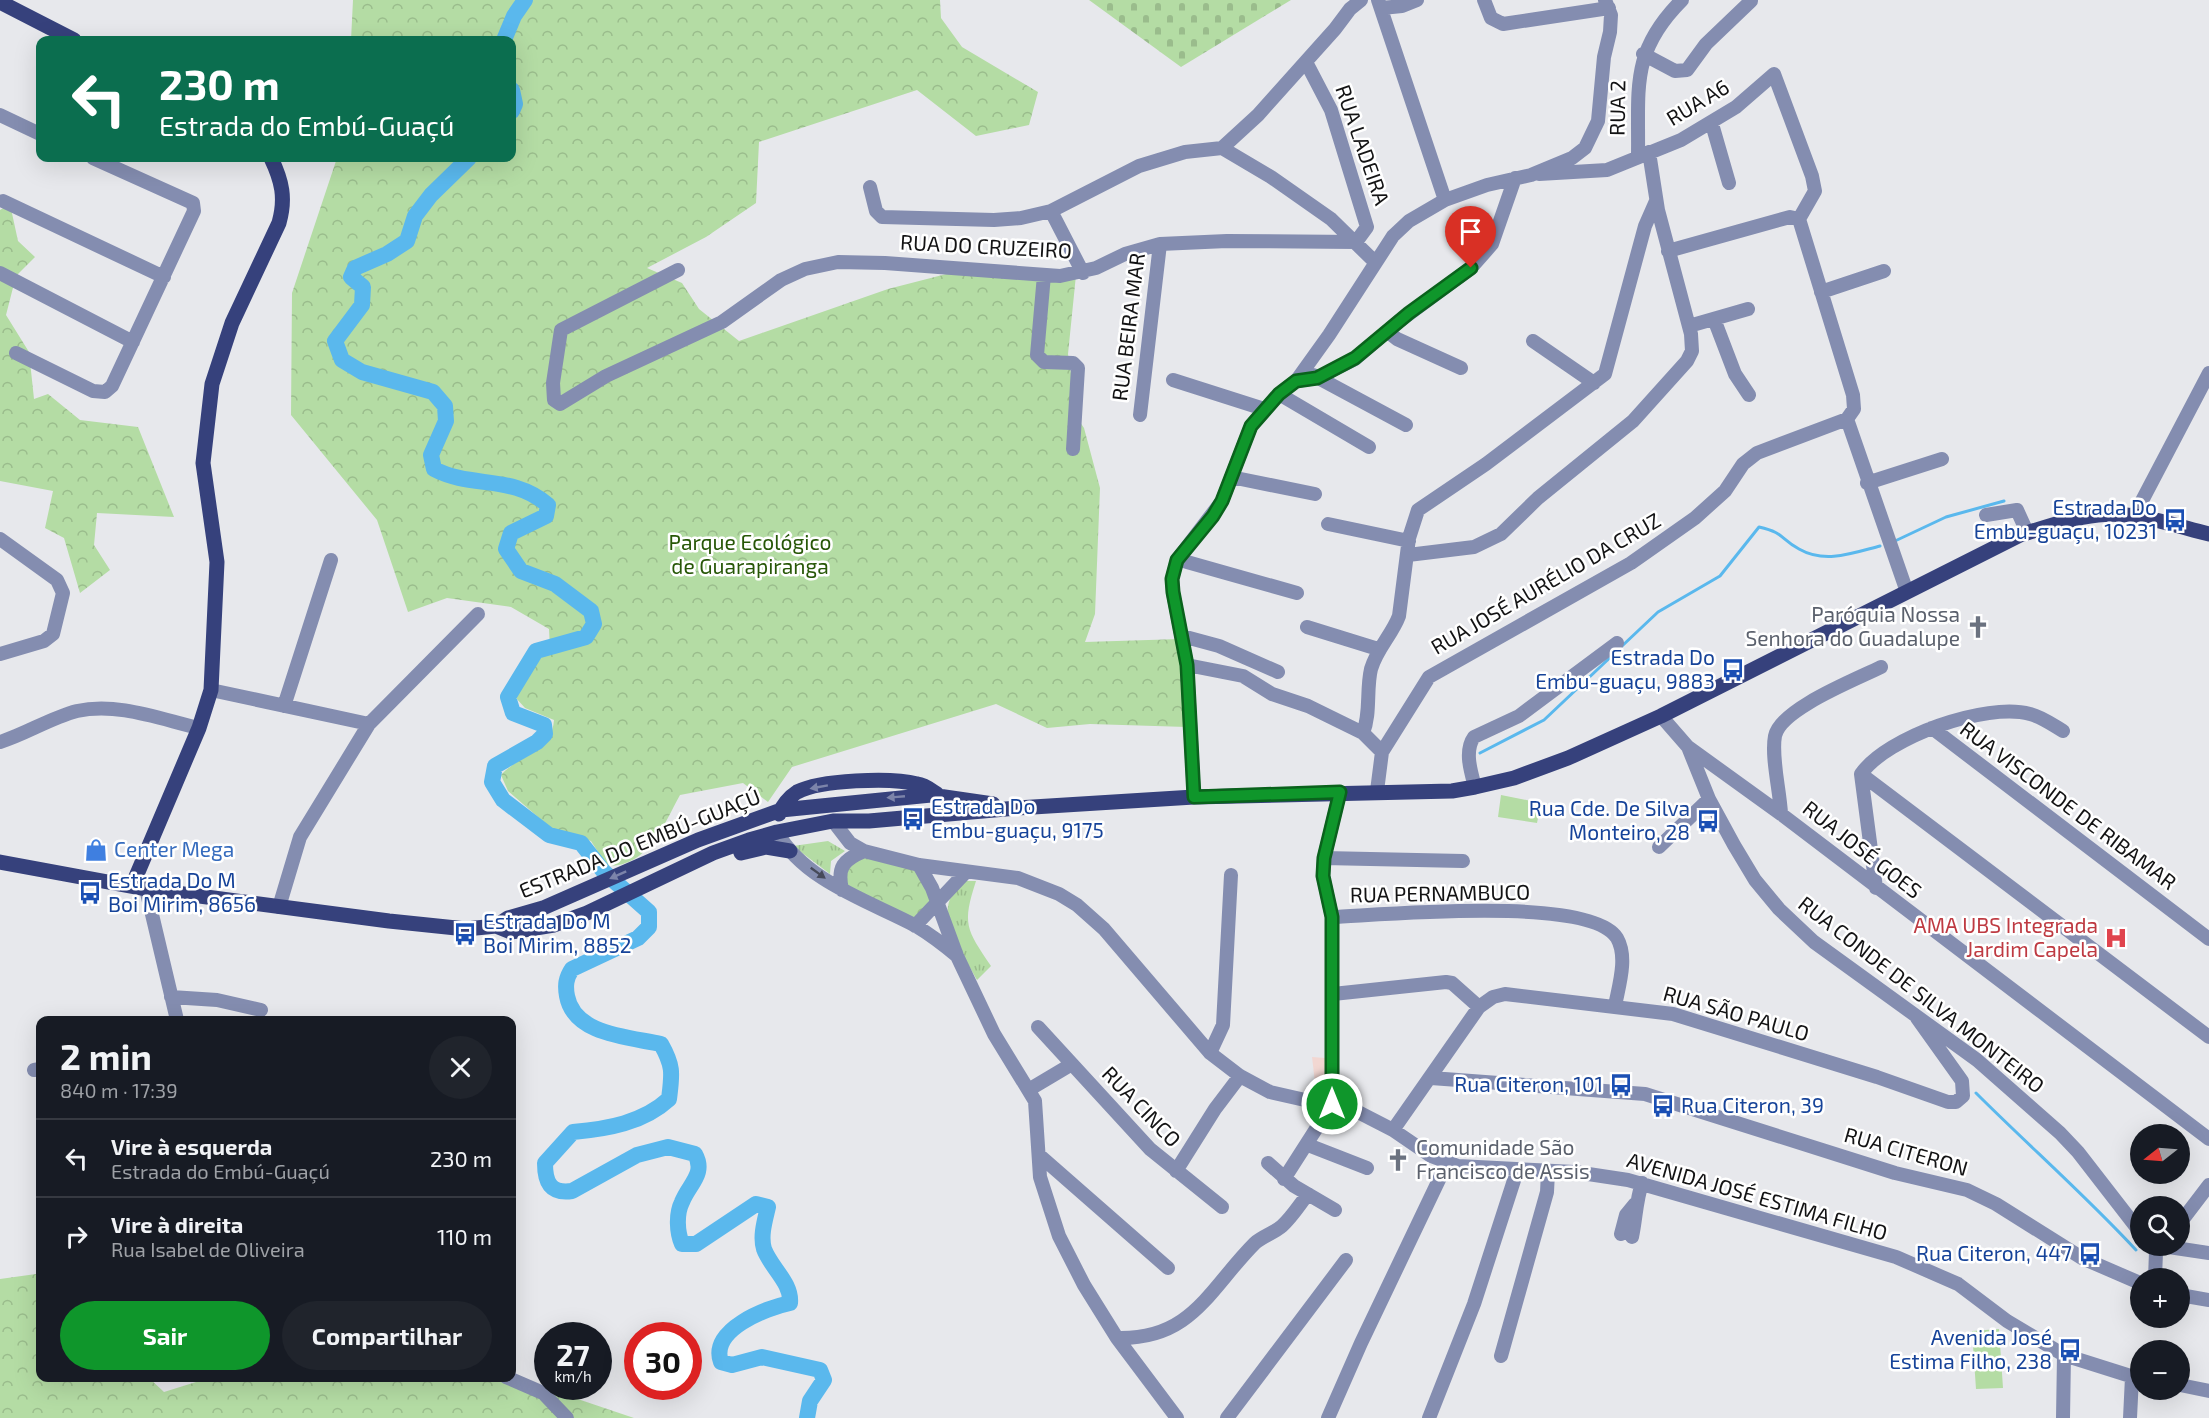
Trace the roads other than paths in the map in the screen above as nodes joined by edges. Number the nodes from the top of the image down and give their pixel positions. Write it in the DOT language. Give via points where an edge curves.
graph roads {
  1 [pos="1361,0"];
  2 [pos="1417,0"];
  3 [pos="1484,0"];
  4 [pos="1682,0"];
  5 [pos="1750,1"];
  6 [pos="0,2"];
  7 [pos="1381,3"];
  8 [pos="1607,4"];
  9 [pos="66,36"];
  10 [pos="1643,54"];
  11 [pos="1306,62"];
  12 [pos="0,115"];
  13 [pos="1712,124"];
  14 [pos="36,132"];
  15 [pos="1222,148"];
  16 [pos="1643,154"];
  17 [pos="102,162"];
  18 [pos="273,162"];
  19 [pos="1531,175"];
  20 [pos="1515,178"];
  21 [pos="1729,183"];
  22 [pos="870,187"];
  23 [pos="1445,200"];
  24 [pos="3,201"];
  25 [pos="1656,201"];
  26 [pos="1051,211"];
  27 [pos="1800,219"];
  28 [pos="1356,242"];
  29 [pos="1160,244"];
  30 [pos="1668,251"];
  31 [pos="1375,262"];
  32 [pos="678,270"];
  33 [pos="1884,271"];
  34 [pos="0,273"];
  35 [pos="1083,273"];
  36 [pos="1044,275"];
  37 [pos="164,277"];
  38 [pos="1821,292"];
  39 [pos="1748,309"];
  40 [pos="1714,319"];
  41 [pos="1689,326"];
  42 [pos="1388,332"];
  43 [pos="1533,341"];
  44 [pos="133,342"];
  45 [pos="16,353"];
  46 [pos="1461,368"];
  47 [pos="1305,369"];
  48 [pos="2209,373"];
  49 [pos="1317,378"];
  50 [pos="1173,380"];
  51 [pos="1296,381"];
  52 [pos="1594,383"];
  53 [pos="1279,394"];
  54 [pos="1749,395"];
  55 [pos="1264,410"];
  56 [pos="1140,416"];
  57 [pos="1846,419"];
  58 [pos="1406,425"];
  59 [pos="1368,447"];
  60 [pos="1073,449"];
  61 [pos="1942,459"];
  62 [pos="1231,477"];
  63 [pos="1867,483"];
  64 [pos="1315,494"];
  65 [pos="1986,515"];
  66 [pos="2134,516"];
  67 [pos="1328,524"];
  68 [pos="2027,532"];
  69 [pos="2209,534"];
  70 [pos="0,539"];
  71 [pos="1408,548"];
  72 [pos="331,560"];
  73 [pos="1182,561"];
  74 [pos="1907,592"];
  75 [pos="1297,593"];
  76 [pos="478,614"];
  77 [pos="1307,627"];
  78 [pos="1182,636"];
  79 [pos="1617,643"];
  80 [pos="1378,649"];
  81 [pos="0,654"];
  82 [pos="1187,665"];
  83 [pos="1881,667"];
  84 [pos="1278,672"];
  85 [pos="211,690"];
  86 [pos="284,706"];
  87 [pos="1661,716"];
  88 [pos="369,724"];
  89 [pos="199,728"];
  90 [pos="1932,728"];
  91 [pos="2063,731"];
  92 [pos="1363,733"];
  93 [pos="0,742"];
  94 [pos="1688,747"];
  95 [pos="1382,752"];
  96 [pos="1861,774"];
  97 [pos="1474,787"];
  98 [pos="1340,792"];
  99 [pos="1377,792"];
  100 [pos="937,794"];
  101 [pos="1194,797"];
  102 [pos="1709,799"];
  103 [pos="825,804"];
  104 [pos="1017,808"];
  105 [pos="781,810"];
  106 [pos="1781,814"];
  107 [pos="833,821"];
  108 [pos="777,831"];
  109 [pos="1659,847"];
  110 [pos="790,851"];
  111 [pos="864,851"];
  112 [pos="1324,858"];
  113 [pos="1463,861"];
  114 [pos="0,862"];
  115 [pos="919,866"];
  116 [pos="674,872"];
  117 [pos="965,873"];
  118 [pos="1231,875"];
  119 [pos="135,881"];
  120 [pos="1876,888"];
  121 [pos="842,890"];
  122 [pos="937,901"];
  123 [pos="279,907"];
  124 [pos="1332,917"];
  125 [pos="496,926"];
  126 [pos="915,926"];
  127 [pos="2209,939"];
  128 [pos="957,956"];
  129 [pos="1333,994"];
  130 [pos="171,997"];
  131 [pos="1615,1006"];
  132 [pos="1479,1007"];
  133 [pos="261,1010"];
  134 [pos="176,1016"];
  135 [pos="1917,1018"];
  136 [pos="1038,1027"];
  137 [pos="2209,1037"];
  138 [pos="1210,1053"];
  139 [pos="1072,1064"];
  140 [pos="1240,1076"];
  141 [pos="1431,1078"];
  142 [pos="1030,1089"];
  143 [pos="1332,1104"];
  144 [pos="1393,1131"];
  145 [pos="2209,1139"];
  146 [pos="1308,1145"];
  147 [pos="1039,1155"];
  148 [pos="1268,1163"];
  149 [pos="1447,1163"];
  150 [pos="1367,1168"];
  151 [pos="1176,1171"];
  152 [pos="1517,1171"];
  153 [pos="1548,1172"];
  154 [pos="1284,1179"];
  155 [pos="1642,1183"];
  156 [pos="2209,1185"];
  157 [pos="1308,1194"];
  158 [pos="1222,1207"];
  159 [pos="1335,1210"];
  160 [pos="2190,1210"];
  161 [pos="2130,1219"];
  162 [pos="1626,1236"];
  163 [pos="2190,1251"];
  164 [pos="2209,1253"];
  165 [pos="1346,1260"];
  166 [pos="1168,1268"];
  167 [pos="2130,1279"];
  168 [pos="2190,1297"];
  169 [pos="2209,1300"];
  170 [pos="1117,1338"];
  171 [pos="2064,1355"];
  172 [pos="1501,1356"];
  173 [pos="2130,1376"];
  174 [pos="516,1381"];
  175 [pos="2190,1387"];
  176 [pos="2209,1390"];
  177 [pos="2133,1400"];
  178 [pos="567,1418"];
  179 [pos="1177,1418"];
  180 [pos="1227,1418"];
  181 [pos="1328,1418"];
  182 [pos="1429,1418"];
  183 [pos="2063,1418"];
  184 [pos="2130,1418"];
  1 -- 11 [label="street"];
  2 -- 7 [label="street" via="1402,6"];
  3 -- 8 [label="street" via="1491,18 1503,24"];
  4 -- 10 [label="street, RUA 2"];
  5 -- 10 [label="street" via="1706,44 1687,70 1675,71"];
  6 -- 9 [label="main road"];
  7 -- 23 [label="street"];
  8 -- 19 [label="street" via="1611,23 1595,132 1578,154"];
  10 -- 16 [label="street, RUA 2" via="1639,78"];
  11 -- 15 [label="street"];
  11 -- 28 [label="street, RUA LADEIRA" via="1331,110 1363,210 1367,227"];
  12 -- 14 [label="street"];
  13 -- 16 [label="street, RUA A6"];
  13 -- 21 [label="street"];
  13 -- 27 [label="street, RUA A6" via="1774,74 1815,191"];
  15 -- 26 [label="street" via="1185,152 1139,166"];
  15 -- 28 [label="street" via="1331,219"];
  16 -- 19 [label="street, RUA 2" via="1607,170"];
  16 -- 25 [label="street"];
  17 -- 37 [label="street" via="193,203 194,212"];
  18 -- 85 [label="main road" via="284,205 222,347 206,430 205,487 217,562"];
  19 -- 20 [label="street"];
  20 -- 23 [label="street"];
  20 -- 42 [label="street" via="1492,244 1483,256"];
  22 -- 26 [label="street" via="876,211 882,217 1002,220"];
  23 -- 31 [label="street" via="1409,221"];
  24 -- 37 [label="street"];
  25 -- 30 [label="street"];
  25 -- 52 [label="street" via="1645,226 1611,357 1605,374"];
  26 -- 35 [label="street"];
  27 -- 30 [label="street" via="1790,217"];
  27 -- 38 [label="street"];
  28 -- 29 [label="street, RUA DO CRUZEIRO"];
  28 -- 31 [label="street"];
  29 -- 35 [label="street, RUA DO CRUZEIRO"];
  29 -- 56 [label="street, RUA BEIRA MAR"];
  30 -- 41 [label="street"];
  31 -- 47 [label="street"];
  32 -- 36 [label="street, RUA DO CRUZEIRO" via="561,330 554,400 560,404 606,376 722,322 781,280 804,269 838,262"];
  33 -- 38 [label="street"];
  34 -- 44 [label="street"];
  35 -- 36 [label="street, RUA DO CRUZEIRO"];
  36 -- 60 [label="street" via="1037,355 1044,362 1074,363 1078,368"];
  37 -- 44 [label="street"];
  38 -- 57 [label="street" via="1853,395 1854,410"];
  39 -- 40 [label="street"];
  40 -- 41 [label="street"];
  40 -- 54 [label="street" via="1735,374"];
  41 -- 71 [label="street" via="1692,351 1677,374 1633,421 1538,498 1501,534 1474,547"];
  42 -- 46 [label="street"];
  42 -- 49 [label="street" via="1355,358"];
  43 -- 52 [label="street"];
  44 -- 45 [label="street" via="112,386 105,392 93,391"];
  47 -- 49 [label="street"];
  47 -- 51 [label="street"];
  48 -- 66 [label="street"];
  49 -- 51 [label="street"];
  49 -- 58 [label="street"];
  50 -- 55 [label="street"];
  51 -- 53 [label="street"];
  52 -- 71 [label="street" via="1486,464 1420,507"];
  53 -- 55 [label="street"];
  53 -- 59 [label="street"];
  55 -- 62 [label="street" via="1251,426"];
  57 -- 63 [label="street"];
  57 -- 95 [label="street, RUA JOSÉ AURÉLIO DA CRUZ" via="1756,453 1743,464 1725,491 1649,551 1429,677"];
  61 -- 63 [label="street"];
  62 -- 64 [label="street"];
  62 -- 73 [label="street" via="1222,501"];
  63 -- 74 [label="street"];
  65 -- 68 [label="street" via="2017,510"];
  66 -- 68 [label="main road, ESTRADA DO EMBÚ-GUAÇÚ" via="2097,515"];
  66 -- 69 [label="main road, ESTRADA DO EMBÚ-GUAÇÚ"];
  67 -- 71 [label="street"];
  68 -- 74 [label="main road, ESTRADA DO EMBÚ-GUAÇÚ"];
  70 -- 81 [label="street" via="57,580 63,593 53,634 44,641"];
  71 -- 80 [label="street" via="1399,616"];
  72 -- 86 [label="street"];
  73 -- 75 [label="street"];
  73 -- 78 [label="street" via="1172,579"];
  74 -- 87 [label="main road, ESTRADA DO EMBÚ-GUAÇÚ"];
  76 -- 88 [label="street"];
  77 -- 80 [label="street"];
  78 -- 82 [label="street"];
  78 -- 84 [label="street" via="1219,646"];
  79 -- 97 [label="street" via="1519,716 1474,737 1470,743"];
  80 -- 92 [label="street" via="1370,676"];
  82 -- 92 [label="street" via="1243,676 1272,694 1308,706"];
  82 -- 101 [label="street"];
  83 -- 106 [label="street" via="1808,704 1779,725 1774,742"];
  85 -- 86 [label="street"];
  85 -- 89 [label="main road"];
  86 -- 88 [label="street"];
  87 -- 94 [label="street, RUA CONDE DE SILVA MONTEIRO"];
  87 -- 97 [label="main road, ESTRADA DO EMBÚ-GUAÇÚ" via="1568,758 1514,778"];
  88 -- 123 [label="street" via="300,837"];
  89 -- 93 [label="street" via="96,708 66,715"];
  89 -- 119 [label="main road"];
  90 -- 91 [label="street" via="1981,713 2004,711 2029,714"];
  90 -- 96 [label="street" via="1873,760"];
  90 -- 127 [label="street, RUA VISCONDE DE RIBAMAR"];
  92 -- 95 [label="street"];
  94 -- 102 [label="street, RUA CONDE DE SILVA MONTEIRO"];
  94 -- 106 [label="street, RUA JOSÉ GOES"];
  95 -- 99 [label="street, RUA JOSÉ AURÉLIO DA CRUZ"];
  96 -- 120 [label="street"];
  96 -- 137 [label="street"];
  97 -- 99 [label="main road, ESTRADA DO EMBÚ-GUAÇÚ"];
  98 -- 99 [label="main road, ESTRADA DO EMBÚ-GUAÇÚ"];
  98 -- 101 [label="main road, ESTRADA DO EMBÚ-GUAÇÚ"];
  98 -- 112 [label="street"];
  100 -- 103 [label="main road, ESTRADA DO EMBÚ-GUAÇÚ, one-way"];
  100 -- 104 [label="main road, ESTRADA DO EMBÚ-GUAÇÚ"];
  100 -- 105 [label="main road, one-way" via="916,783 843,783 796,793"];
  101 -- 104 [label="main road, ESTRADA DO EMBÚ-GUAÇÚ"];
  102 -- 109 [label="street"];
  102 -- 135 [label="street, RUA CONDE DE SILVA MONTEIRO" via="1755,879 1779,909 1814,942"];
  103 -- 105 [label="main road, ESTRADA DO EMBÚ-GUAÇÚ"];
  103 -- 107 [label="main road"];
  104 -- 107 [label="main road, ESTRADA DO EMBÚ-GUAÇÚ"];
  105 -- 108 [label="main road"];
  105 -- 125 [label="main road, ESTRADA DO EMBÚ-GUAÇÚ, one-way" via="660,856"];
  106 -- 120 [label="street, RUA JOSÉ GOES"];
  107 -- 108 [label="main road, ESTRADA DO EMBÚ-GUAÇÚ"];
  107 -- 111 [label="street, AVENIDA JOSÉ ESTIMA FILHO" via="850,843"];
  108 -- 110 [label="street"];
  108 -- 116 [label="main road, ESTRADA DO EMBÚ-GUAÇÚ" via="713,853"];
  110 -- 116 [label="main road" via="756,848"];
  110 -- 121 [label="street, one-way"];
  111 -- 115 [label="street, AVENIDA JOSÉ ESTIMA FILHO"];
  111 -- 121 [label="street" via="849,857 841,866"];
  112 -- 113 [label="street"];
  112 -- 124 [label="street" via="1323,876"];
  114 -- 119 [label="main road, ESTRADA DO EMBÚ-GUAÇÚ"];
  115 -- 117 [label="street, AVENIDA JOSÉ ESTIMA FILHO"];
  115 -- 122 [label="street"];
  116 -- 125 [label="main road, ESTRADA DO EMBÚ-GUAÇÚ" via="587,913 531,930 511,932"];
  117 -- 122 [label="street"];
  117 -- 138 [label="street, AVENIDA JOSÉ ESTIMA FILHO" via="1032,882 1077,905 1119,946"];
  118 -- 138 [label="street" via="1223,1025"];
  119 -- 123 [label="main road, ESTRADA DO EMBÚ-GUAÇÚ"];
  119 -- 130 [label="street"];
  120 -- 145 [label="street, RUA JOSÉ GOES"];
  121 -- 126 [label="street"];
  122 -- 126 [label="street"];
  122 -- 128 [label="street"];
  123 -- 125 [label="main road, ESTRADA DO EMBÚ-GUAÇÚ" via="466,929"];
  124 -- 129 [label="street"];
  124 -- 131 [label="street, RUA PERNAMBUCO" via="1500,909 1555,915 1605,927 1616,937 1622,953"];
  126 -- 128 [label="street"];
  128 -- 142 [label="street" via="994,1034"];
  129 -- 132 [label="street" via="1446,982"];
  129 -- 143 [label="street"];
  130 -- 133 [label="street" via="217,1000"];
  130 -- 134 [label="street"];
  131 -- 132 [label="street, RUA SÃO PAULO" via="1505,994"];
  131 -- 135 [label="street, RUA SÃO PAULO" via="1673,1014 1956,1102 1963,1096 1962,1081"];
  132 -- 141 [label="street, RUA SÃO PAULO"];
  135 -- 161 [label="street, RUA CONDE DE SILVA MONTEIRO" via="1977,1060 2060,1133"];
  136 -- 139 [label="street, RUA CINCO"];
  138 -- 140 [label="street, AVENIDA JOSÉ ESTIMA FILHO"];
  139 -- 142 [label="street"];
  139 -- 151 [label="street, RUA CINCO" via="1150,1149"];
  140 -- 143 [label="street, AVENIDA JOSÉ ESTIMA FILHO" via="1270,1092"];
  140 -- 151 [label="street"];
  141 -- 144 [label="street, RUA SÃO PAULO"];
  141 -- 167 [label="street, RUA CITERON" via="1645,1094 1895,1173 1966,1190 1996,1204 2082,1258"];
  142 -- 147 [label="street" via="1038,1115"];
  143 -- 144 [label="street, AVENIDA JOSÉ ESTIMA FILHO" via="1371,1117"];
  143 -- 146 [label="street"];
  144 -- 149 [label="street, AVENIDA JOSÉ ESTIMA FILHO"];
  146 -- 150 [label="street"];
  146 -- 154 [label="street"];
  147 -- 166 [label="street"];
  147 -- 170 [label="street" via="1040,1177 1059,1236"];
  148 -- 154 [label="street"];
  149 -- 152 [label="street, AVENIDA JOSÉ ESTIMA FILHO"];
  149 -- 181 [label="street"];
  151 -- 158 [label="street, RUA CINCO"];
  152 -- 153 [label="street, AVENIDA JOSÉ ESTIMA FILHO"];
  152 -- 182 [label="street" via="1474,1304"];
  153 -- 155 [label="street, AVENIDA JOSÉ ESTIMA FILHO" via="1585,1173"];
  153 -- 172 [label="street" via="1546,1192"];
  154 -- 157 [label="street"];
  155 -- 162 [label="street" via="1636,1214"];
  155 -- 171 [label="street, AVENIDA JOSÉ ESTIMA FILHO" via="1927,1269 1958,1284 2007,1321"];
  156 -- 160 [label="street"];
  157 -- 159 [label="street"];
  157 -- 170 [label="street" via="1282,1226 1256,1242 1210,1296 1174,1328 1142,1338"];
  163 -- 164 [label="street"];
  165 -- 180 [label="street"];
  168 -- 169 [label="street"];
  170 -- 179 [label="street"];
  171 -- 173 [label="street, AVENIDA JOSÉ ESTIMA FILHO"];
  171 -- 183 [label="street"];
  174 -- 178 [label="street" via="543,1393"];
  175 -- 176 [label="street"];
  177 -- 184 [label="street"];
}
